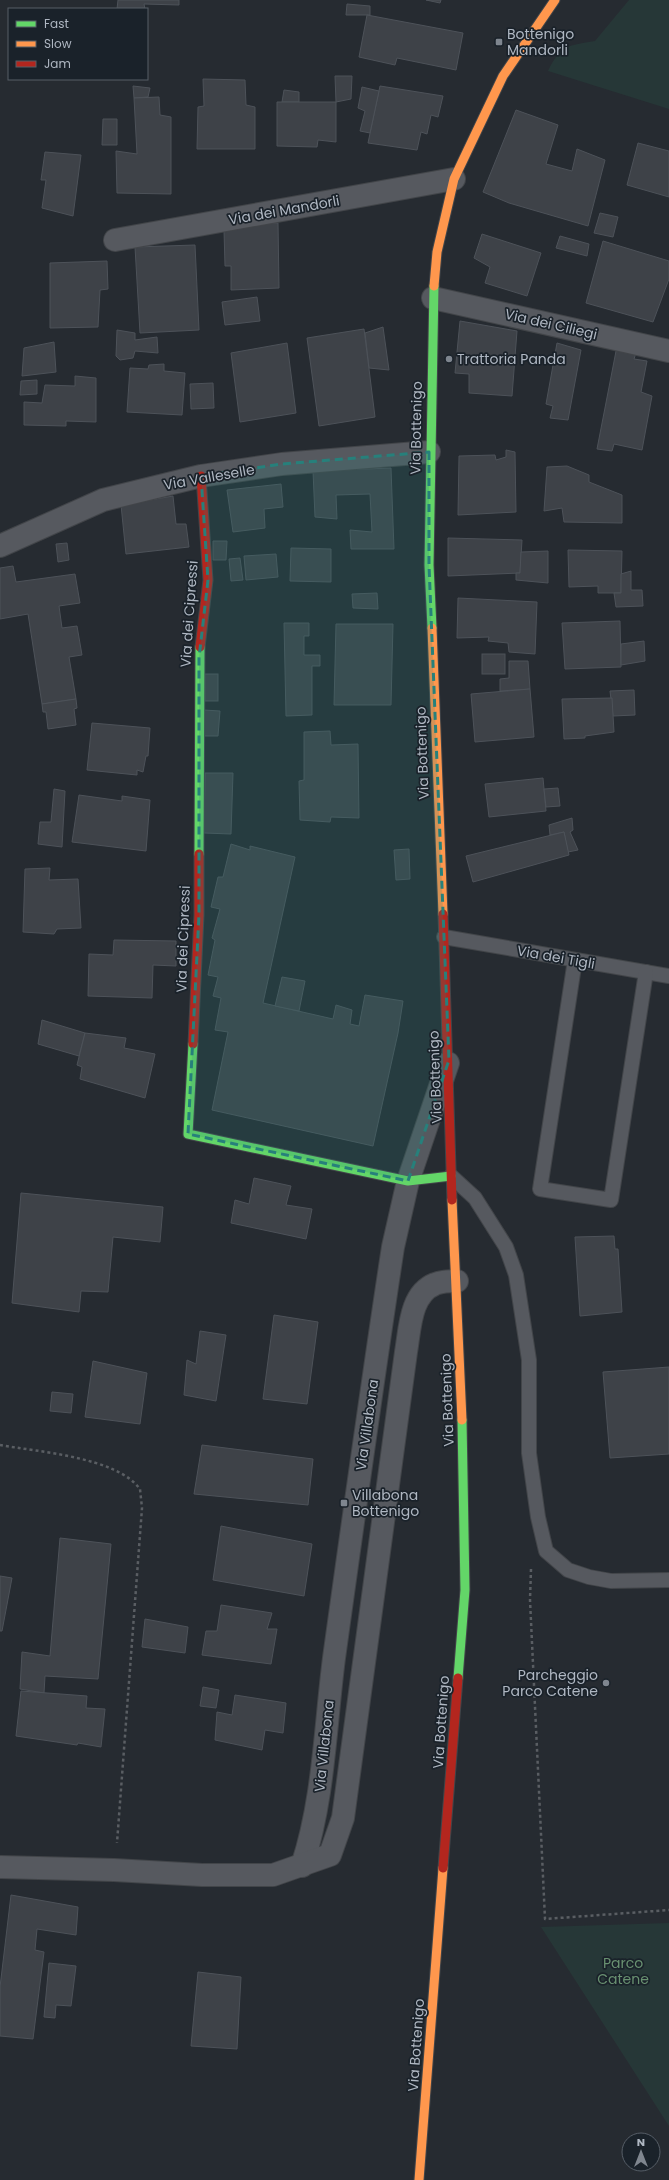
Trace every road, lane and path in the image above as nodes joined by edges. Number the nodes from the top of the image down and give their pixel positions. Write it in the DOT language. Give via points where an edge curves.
graph roads {
  1 [pos="555,0"];
  2 [pos="454,179"];
  3 [pos="115,240"];
  4 [pos="433,298"];
  5 [pos="669,350"];
  6 [pos="429,452"];
  7 [pos="201,476"];
  8 [pos="0,546"];
  9 [pos="444,937"];
  10 [pos="575,960"];
  11 [pos="646,972"];
  12 [pos="669,976"];
  13 [pos="449,1060"];
  14 [pos="451,1176"];
  15 [pos="408,1181"];
  16 [pos="457,1281"];
  17 [pos="0,1445"];
  18 [pos="531,1561"];
  19 [pos="669,1580"];
  20 [pos="302,1866"];
  21 [pos="0,1867"];
  22 [pos="114,1870"];
  23 [pos="669,1910"];
  24 [pos="419,2180"];
  1 -- 2 [label="street, Via Bottenigo" via="503,76"];
  2 -- 3 [label="street, Via dei Mandorli"];
  2 -- 4 [label="street, Via Bottenigo" via="437,252"];
  4 -- 5 [label="street, Via dei Ciliegi"];
  4 -- 6 [label="street, Via Bottenigo"];
  6 -- 7 [label="street, Via Valleselle" via="282,464"];
  6 -- 9 [label="street, Via Bottenigo" via="429,565"];
  7 -- 8 [label="street, Via Valleselle" via="103,500"];
  7 -- 15 [label="street, Via dei Cipressi" via="208,580 199,658 199,915 188,1134"];
  9 -- 10 [label="lane, Via dei Tigli"];
  9 -- 13 [label="street, Via Bottenigo"];
  10 -- 11 [label="lane, Via dei Tigli"];
  10 -- 11 [label="lane" via="540,1189 611,1200"];
  11 -- 12 [label="lane, Via dei Tigli"];
  13 -- 14 [label="street, Via Bottenigo"];
  13 -- 15 [label="street, Via Villabona"];
  14 -- 15 [label="street, Via dei Cipressi"];
  14 -- 16 [label="street, Via Bottenigo"];
  14 -- 19 [label="lane" via="475,1198 506,1248 516,1275 529,1360 529,1453 538,1517 546,1551 568,1570 589,1578 611,1581"];
  15 -- 20 [label="street, Via Villabona" via="392,1247 332,1672 319,1795 311,1839"];
  16 -- 20 [label="street, Via Villabona" via="436,1283 422,1291 414,1310 406,1352 343,1818 330,1855"];
  16 -- 24 [label="street, Via Bottenigo" via="463,1433 465,1590"];
  17 -- 22 [label="path" via="98,1463 124,1474 140,1489 142,1508"];
  18 -- 23 [label="path" via="530,1600 545,1919"];
  20 -- 22 [label="street, Via Villabona" via="273,1875 202,1875"];
  21 -- 22 [label="street, Via Villabona"];
}
